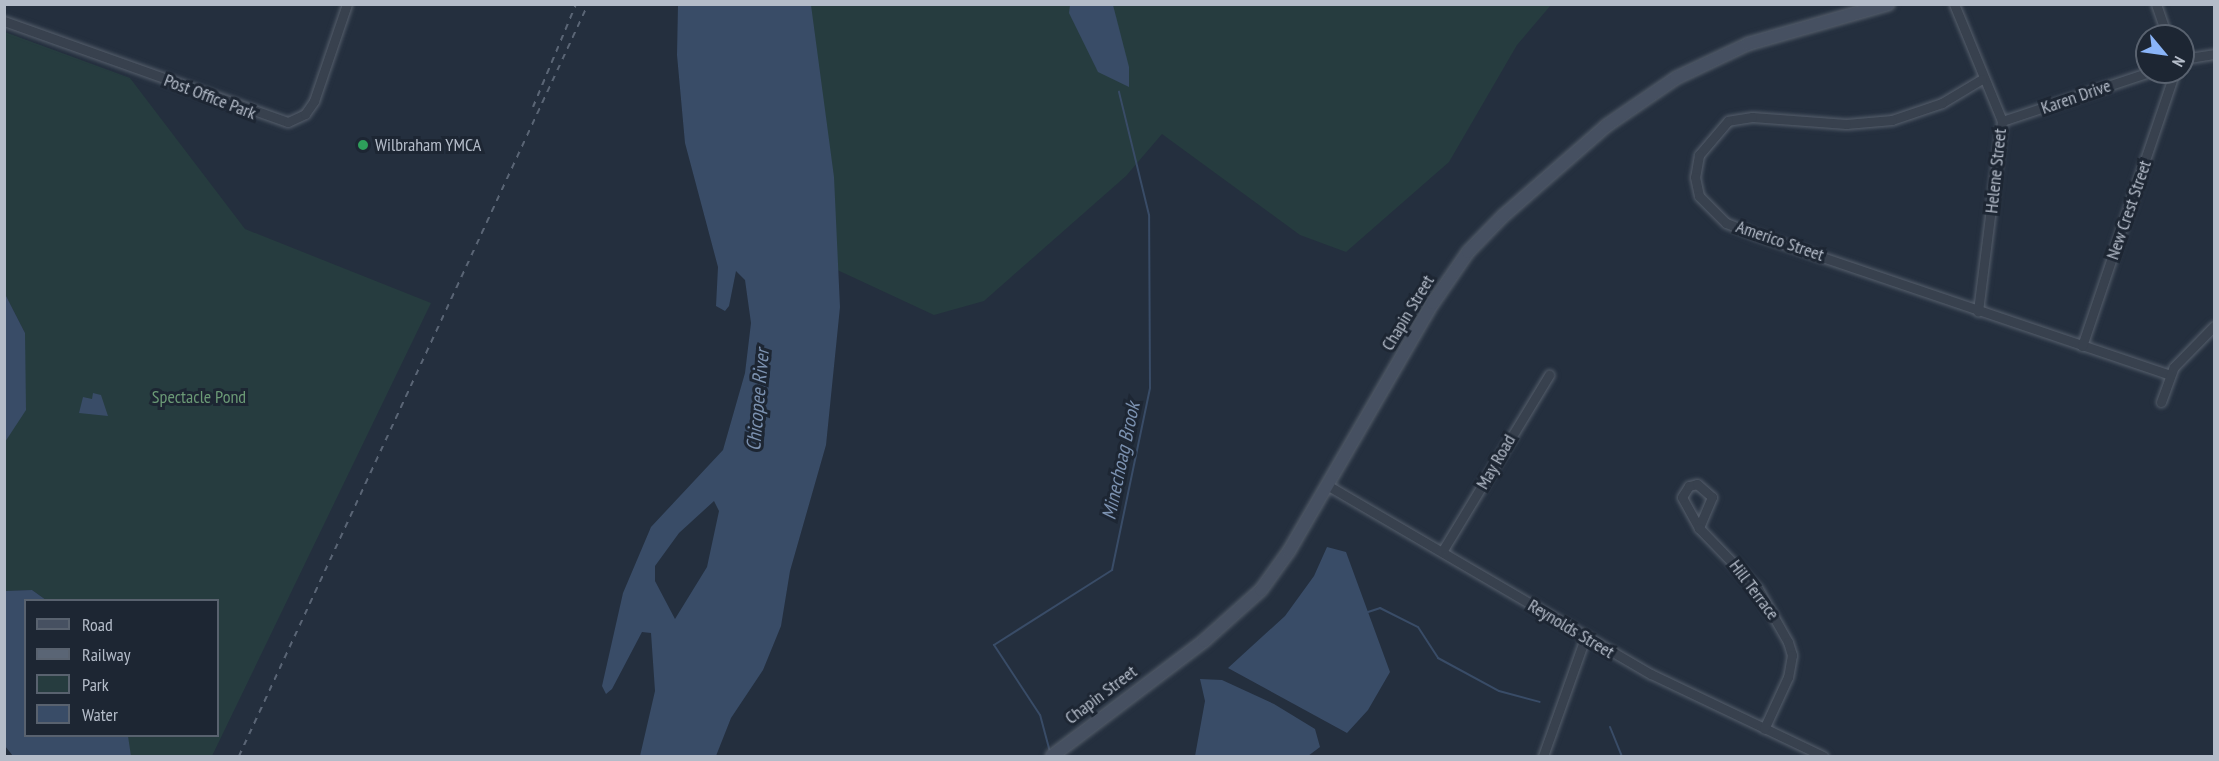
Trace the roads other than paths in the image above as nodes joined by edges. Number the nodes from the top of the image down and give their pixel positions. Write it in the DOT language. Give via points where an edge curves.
graph roads {
  1 [pos="347,4"];
  2 [pos="1888,4"];
  3 [pos="1954,4"];
  4 [pos="2156,4"];
  5 [pos="4,21"];
  6 [pos="2163,24"];
  7 [pos="2214,54"];
  8 [pos="2195,57"];
  9 [pos="2135,77"];
  10 [pos="1982,79"];
  11 [pos="2171,84"];
  12 [pos="2002,121"];
  13 [pos="1978,311"];
  14 [pos="2214,326"];
  15 [pos="2082,346"];
  16 [pos="1550,375"];
  17 [pos="2170,375"];
  18 [pos="2161,402"];
  19 [pos="1327,485"];
  20 [pos="1699,528"];
  21 [pos="1443,550"];
  22 [pos="1585,638"];
  23 [pos="1764,729"];
  24 [pos="1055,754"];
  25 [pos="1543,756"];
  26 [pos="1823,756"];
  1 -- 5 [label="street, Post Office Park" via="310,109 288,122"];
  2 -- 19 [label="main road, Chapin Street" via="1800,27 1712,59 1676,78 1580,147 1468,252"];
  3 -- 10 [label="street, Helene Street"];
  4 -- 6 [label="street"];
  7 -- 8 [label="street"];
  9 -- 12 [label="street, Karen Drive"];
  10 -- 12 [label="street, Helene Street"];
  10 -- 13 [label="street, Americo Street" via="1942,103 1892,120 1846,124 1752,117 1728,121 1704,146 1695,177 1699,196 1726,223"];
  11 -- 15 [label="street, New Crest Street"];
  12 -- 13 [label="street, Helene Street"];
  13 -- 15 [label="street, Americo Street"];
  14 -- 17 [label="street" via="2190,345"];
  15 -- 17 [label="street, Americo Street"];
  16 -- 21 [label="street, May Road"];
  17 -- 18 [label="street"];
  19 -- 21 [label="street, Reynolds Street"];
  19 -- 24 [label="main road, Chapin Street" via="1289,551 1249,603"];
  20 -- 20 [label="street, Hill Terrace" via="1712,497 1697,484 1689,486 1682,497"];
  20 -- 23 [label="street, Hill Terrace" via="1761,593 1791,649 1788,677"];
  21 -- 22 [label="street, Reynolds Street"];
  22 -- 23 [label="street, Reynolds Street"];
  22 -- 25 [label="street"];
  23 -- 26 [label="street, Reynolds Street"];
}
